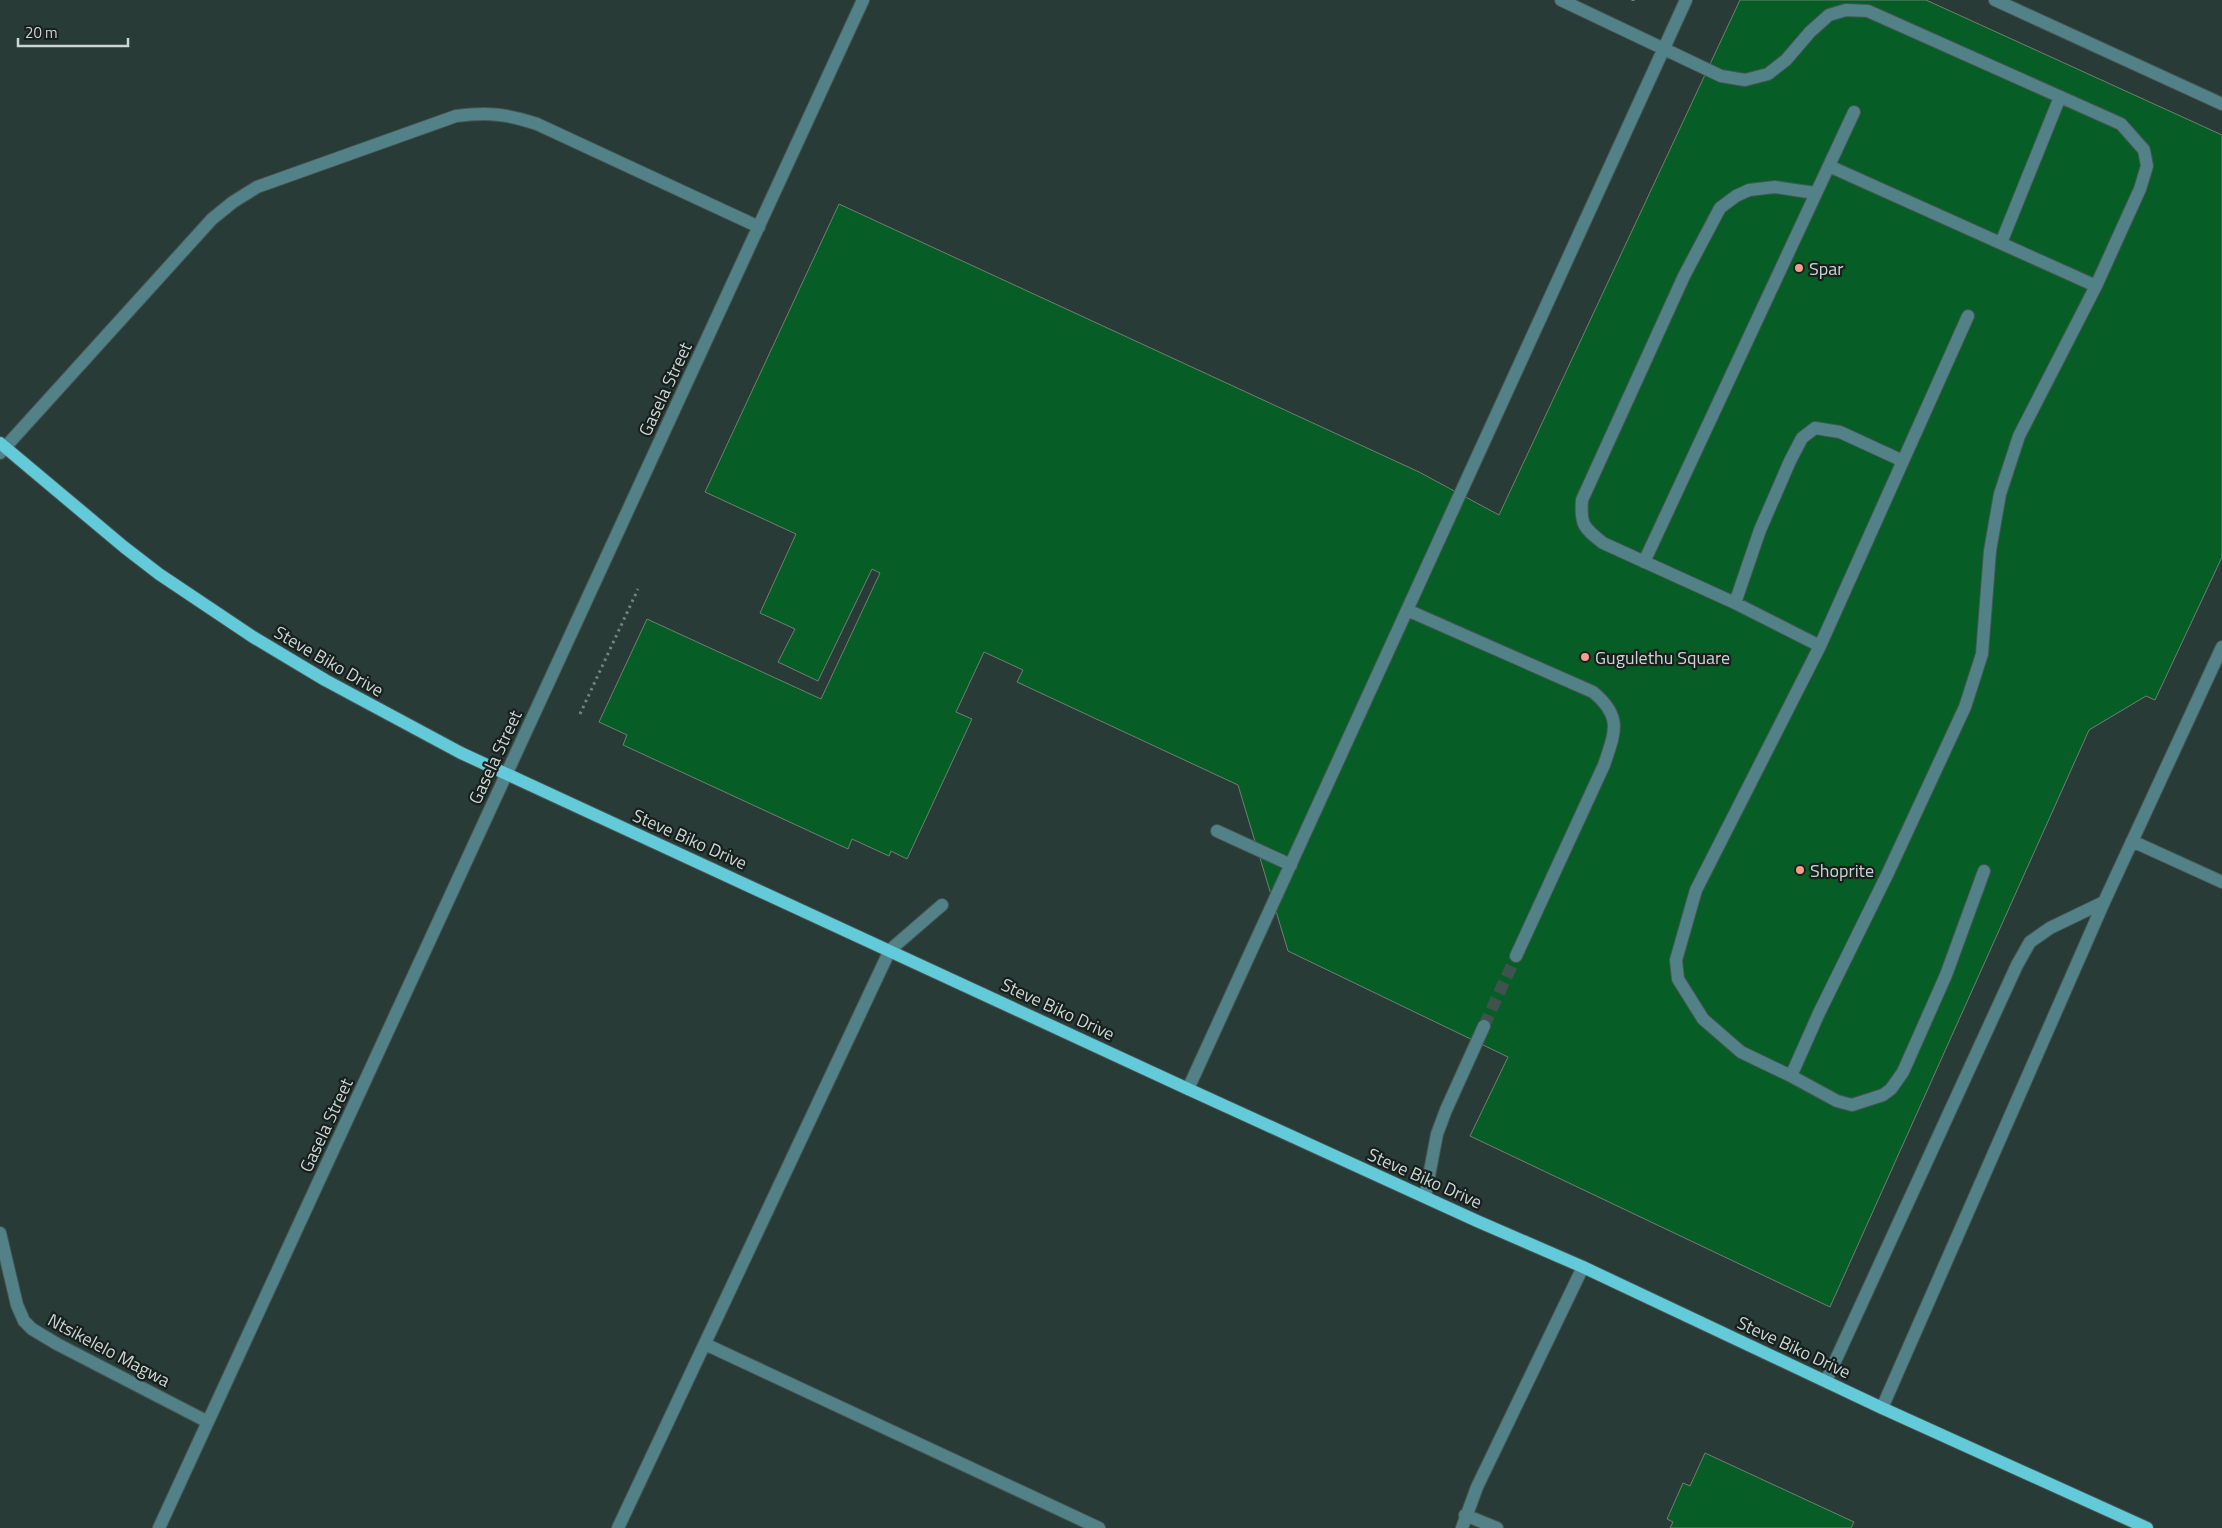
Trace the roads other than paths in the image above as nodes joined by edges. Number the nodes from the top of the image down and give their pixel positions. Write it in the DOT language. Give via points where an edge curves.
graph roads {
  1 [pos="863,0"];
  2 [pos="1561,0"];
  3 [pos="1686,0"];
  4 [pos="1995,0"];
  5 [pos="1662,49"];
  6 [pos="2060,97"];
  7 [pos="2222,104"];
  8 [pos="1854,112"];
  9 [pos="1829,166"];
  10 [pos="1815,193"];
  11 [pos="758,227"];
  12 [pos="2001,243"];
  13 [pos="2096,286"];
  14 [pos="1968,316"];
  15 [pos="2,448"];
  16 [pos="1903,461"];
  17 [pos="1644,562"];
  18 [pos="1735,604"];
  19 [pos="1407,610"];
  20 [pos="1820,646"];
  21 [pos="2222,647"];
  22 [pos="506,775"];
  23 [pos="1217,831"];
  24 [pos="2132,841"];
  25 [pos="1291,865"];
  26 [pos="1984,871"];
  27 [pos="2222,882"];
  28 [pos="2104,902"];
  29 [pos="942,904"];
  30 [pos="890,950"];
  31 [pos="1516,956"];
  32 [pos="1484,1026"];
  33 [pos="1791,1076"];
  34 [pos="1188,1089"];
  35 [pos="1425,1197"];
  36 [pos="0,1233"];
  37 [pos="1583,1266"];
  38 [pos="705,1344"];
  39 [pos="1826,1381"];
  40 [pos="1882,1408"];
  41 [pos="208,1422"];
  42 [pos="1465,1515"];
  43 [pos="159,1528"];
  44 [pos="618,1528"];
  45 [pos="1099,1528"];
  46 [pos="1462,1528"];
  47 [pos="1497,1528"];
  48 [pos="2146,1528"];
  1 -- 11 [label="street, Gasela Street"];
  2 -- 5 [label="street"];
  3 -- 5 [label="street"];
  4 -- 7 [label="street"];
  5 -- 6 [label="street" via="1721,76 1746,80 1768,74 1786,60 1829,15 1846,10 1868,11"];
  5 -- 19 [label="street"];
  6 -- 12 [label="street"];
  6 -- 13 [label="street" via="2121,124 2144,150 2147,166 2140,189"];
  8 -- 9 [label="street"];
  9 -- 10 [label="street"];
  9 -- 12 [label="street"];
  10 -- 17 [label="street"];
  10 -- 17 [label="street" via="1775,187 1749,190 1736,196 1720,208 1684,276 1582,500 1581,516 1586,529 1603,543"];
  11 -- 15 [label="street" via="537,124 509,115 483,112 456,116 288,175 257,187 233,202 212,219"];
  11 -- 22 [label="street, Gasela Street"];
  12 -- 13 [label="street"];
  13 -- 33 [label="street" via="2019,436 2000,494 1990,551 1982,654 1965,707"];
  14 -- 16 [label="street"];
  15 -- 22 [label="main road, Steve Biko Drive" via="159,574 253,637 324,680"];
  16 -- 18 [label="street" via="1840,432 1815,428 1802,438 1760,530"];
  16 -- 20 [label="street"];
  17 -- 18 [label="street"];
  18 -- 20 [label="street"];
  19 -- 25 [label="street"];
  19 -- 31 [label="street" via="1593,692 1613,714 1614,734 1604,765"];
  20 -- 33 [label="street" via="1696,890 1676,960 1678,979 1703,1019 1741,1052"];
  21 -- 24 [label="street"];
  22 -- 30 [label="main road, Steve Biko Drive"];
  22 -- 41 [label="street, Gasela Street"];
  23 -- 25 [label="street"];
  24 -- 27 [label="street"];
  24 -- 28 [label="street"];
  25 -- 34 [label="street"];
  26 -- 33 [label="street" via="1946,975 1903,1072 1892,1089 1852,1105 1837,1101"];
  28 -- 39 [label="street" via="2050,928 2030,942"];
  28 -- 40 [label="street"];
  29 -- 30 [label="street"];
  30 -- 34 [label="main road, Steve Biko Drive"];
  30 -- 38 [label="street"];
  32 -- 35 [label="street" via="1440,1126"];
  34 -- 35 [label="main road, Steve Biko Drive"];
  35 -- 37 [label="main road, Steve Biko Drive"];
  36 -- 41 [label="street, Ntsikelelo Magwa" via="17,1305 24,1321 58,1344"];
  37 -- 39 [label="main road, Steve Biko Drive"];
  37 -- 42 [label="street"];
  38 -- 44 [label="street"];
  38 -- 45 [label="street"];
  39 -- 40 [label="main road, Steve Biko Drive"];
  40 -- 48 [label="main road, Steve Biko Drive"];
  41 -- 43 [label="street, Gasela Street"];
  42 -- 46 [label="street"];
  42 -- 47 [label="street"];
}
